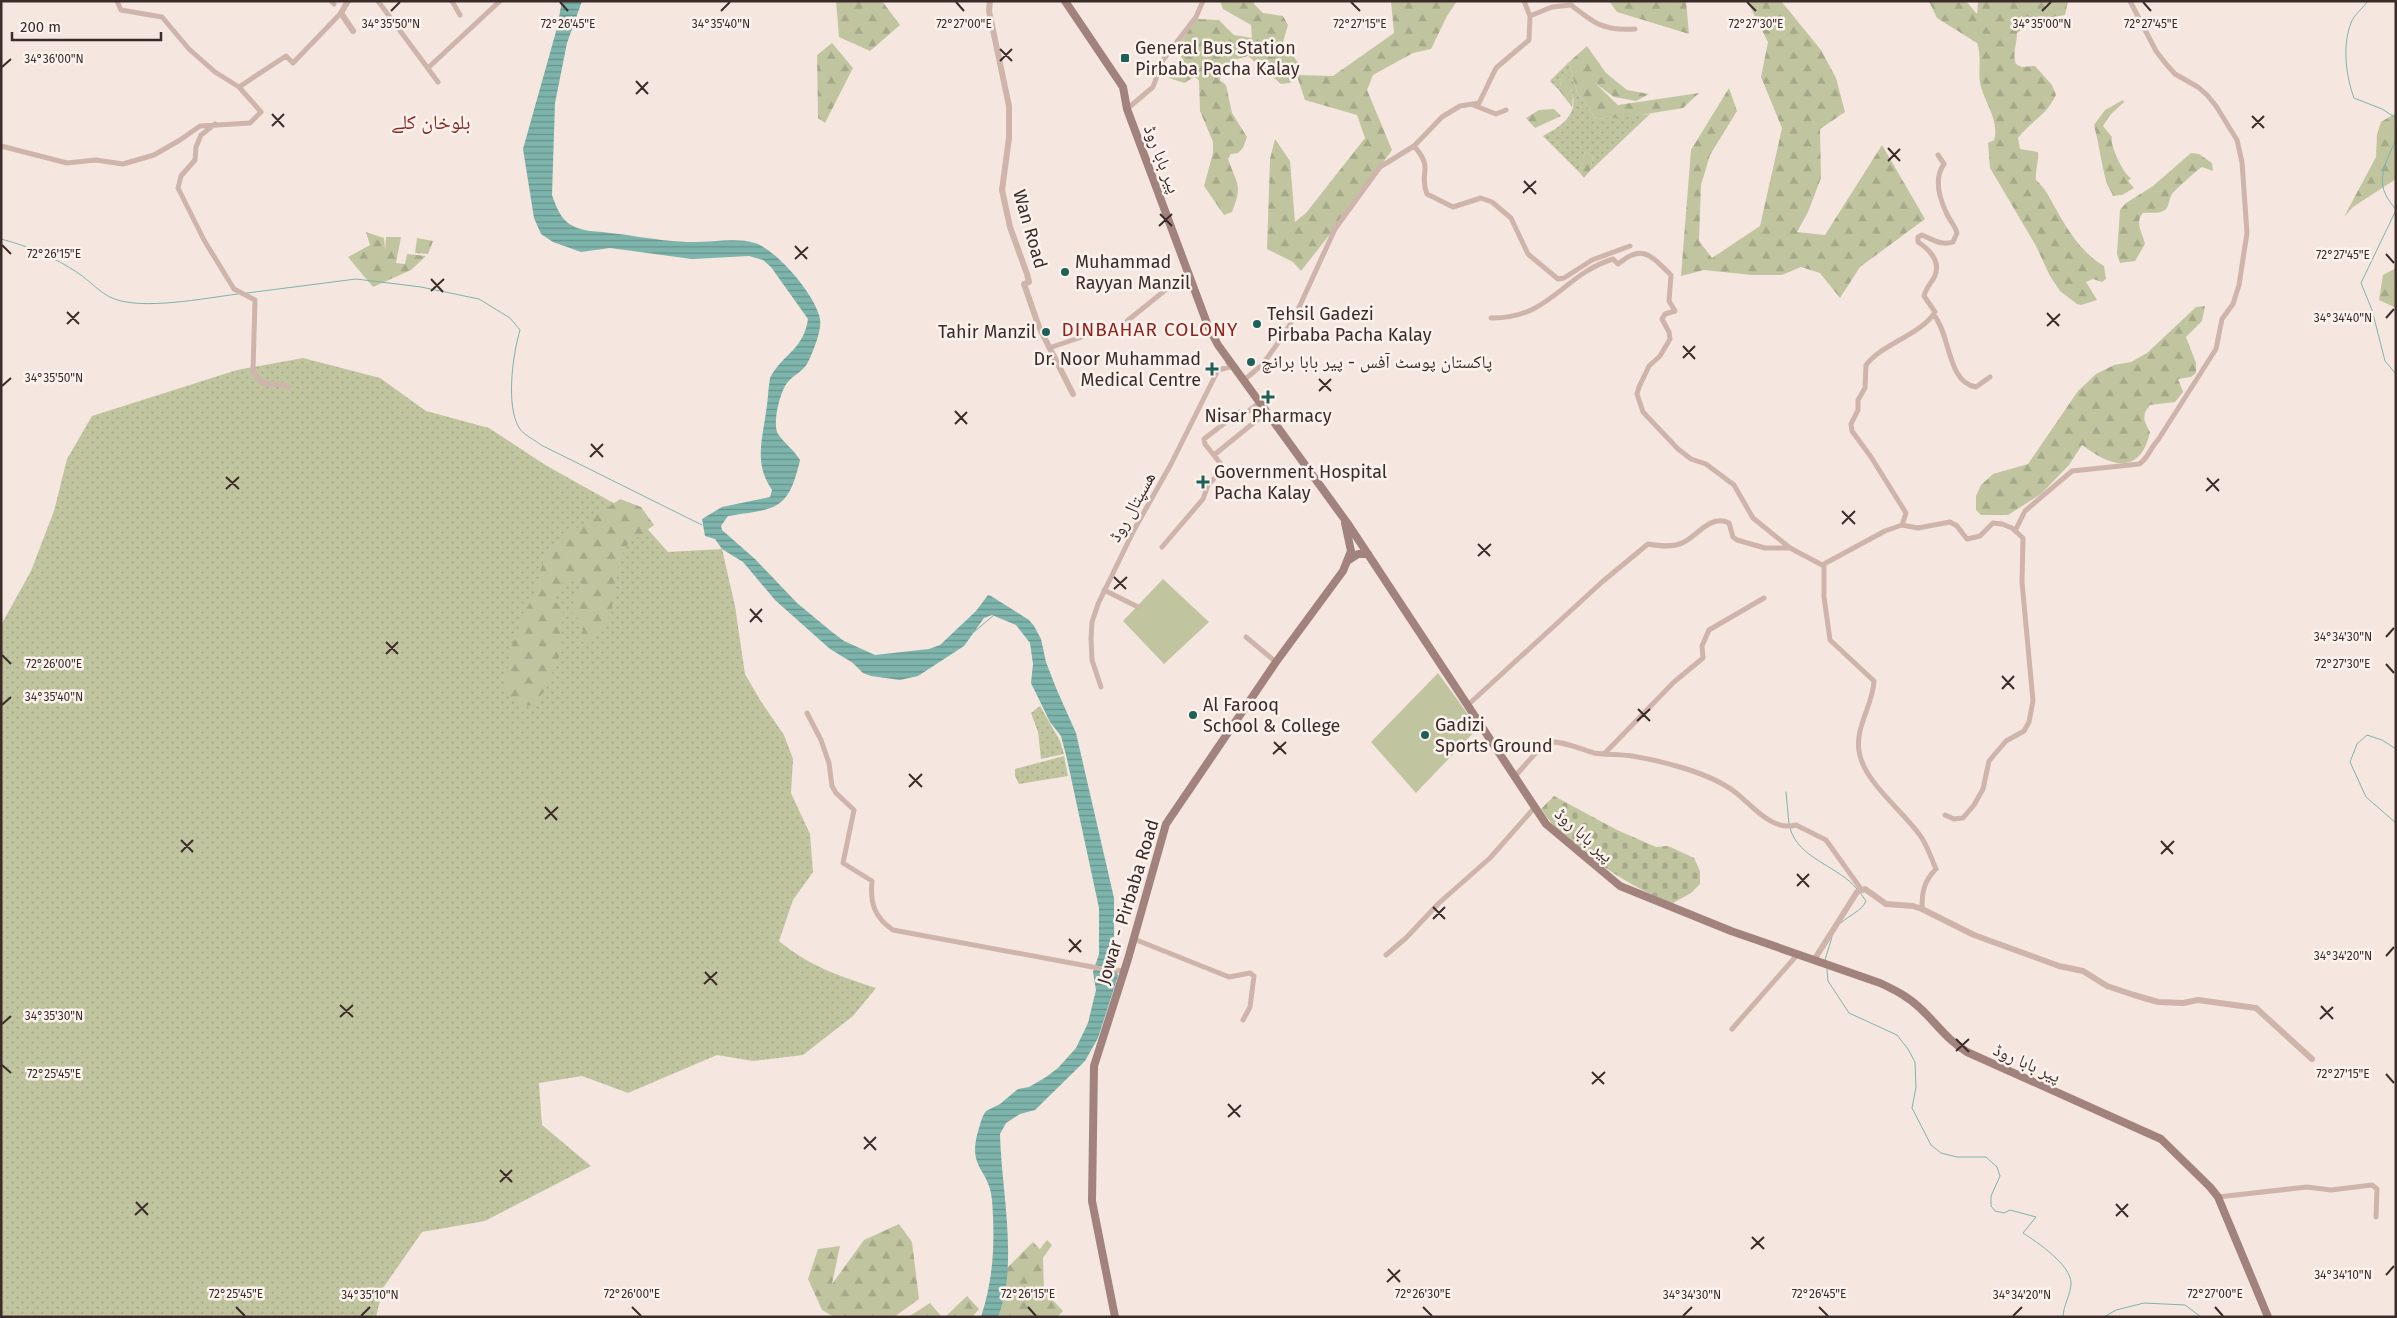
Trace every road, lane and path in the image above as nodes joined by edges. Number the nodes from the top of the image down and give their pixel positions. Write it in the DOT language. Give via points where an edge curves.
graph roads {
  1 [pos="117,1"];
  2 [pos="348,1"];
  3 [pos="378,1"];
  4 [pos="452,1"];
  5 [pos="500,1"];
  6 [pos="990,1"];
  7 [pos="1065,1"];
  8 [pos="1203,1"];
  9 [pos="1524,1"];
  10 [pos="2130,1"];
  11 [pos="341,13"];
  12 [pos="460,15"];
  13 [pos="1530,16"];
  14 [pos="1635,29"];
  15 [pos="353,31"];
  16 [pos="429,67"];
  17 [pos="438,82"];
  18 [pos="239,87"];
  19 [pos="1473,105"];
  20 [pos="1127,109"];
  21 [pos="1506,110"];
  22 [pos="215,123"];
  23 [pos="1,146"];
  24 [pos="1414,146"];
  25 [pos="1938,155"];
  26 [pos="1630,246"];
  27 [pos="1188,272"];
  28 [pos="1934,315"];
  29 [pos="1491,318"];
  30 [pos="1127,321"];
  31 [pos="1108,328"];
  32 [pos="1049,348"];
  33 [pos="1226,355"];
  34 [pos="1990,376"];
  35 [pos="1244,380"];
  36 [pos="289,387"];
  37 [pos="1073,394"];
  38 [pos="1260,402"];
  39 [pos="1267,412"];
  40 [pos="1246,413"];
  41 [pos="1249,426"];
  42 [pos="1214,455"];
  43 [pos="1344,518"];
  44 [pos="1902,525"];
  45 [pos="2015,531"];
  46 [pos="1162,547"];
  47 [pos="1790,548"];
  48 [pos="1368,554"];
  49 [pos="1349,560"];
  50 [pos="1824,566"];
  51 [pos="1104,590"];
  52 [pos="1764,598"];
  53 [pos="1138,607"];
  54 [pos="1246,637"];
  55 [pos="1276,662"];
  56 [pos="1101,688"];
  57 [pos="1469,704"];
  58 [pos="807,713"];
  59 [pos="1604,753"];
  60 [pos="1515,776"];
  61 [pos="1535,807"];
  62 [pos="1945,815"];
  63 [pos="1861,889"];
  64 [pos="1922,909"];
  65 [pos="1134,939"];
  66 [pos="1798,954"];
  67 [pos="1386,955"];
  68 [pos="1814,960"];
  69 [pos="1124,971"];
  70 [pos="1243,1020"];
  71 [pos="1732,1029"];
  72 [pos="2312,1058"];
  73 [pos="2218,1197"];
  74 [pos="2376,1217"];
  75 [pos="1115,1317"];
  76 [pos="2268,1317"];
  1 -- 18 [label="street" via="118,9 162,17 215,72"];
  2 -- 11 [label="street"];
  3 -- 16 [label="street"];
  4 -- 12 [label="street"];
  5 -- 16 [label="street"];
  6 -- 32 [label="street, Wan Road" via="989,11 1009,106 1009,138 1002,179 1004,206 1027,274 1028,282 1024,284 1032,310"];
  7 -- 20 [label="main road, پیر بابا روڈ" via="1122,87"];
  8 -- 20 [label="street" via="1196,18 1163,60 1156,82"];
  9 -- 13 [label="street"];
  10 -- 45 [label="street" via="2166,64 2175,74 2207,95 2237,140 2242,162 2247,233 2239,285 2233,304 2222,319 2216,349 2144,462 2072,471 2025,511"];
  11 -- 15 [label="street"];
  11 -- 18 [label="street" via="293,62 286,56"];
  13 -- 14 [label="street" via="1571,5 1583,16 1608,29"];
  13 -- 19 [label="street" via="1529,40 1496,68 1479,103"];
  16 -- 17 [label="street"];
  18 -- 22 [label="street" via="261,112 250,123"];
  19 -- 21 [label="street" via="1496,114"];
  19 -- 24 [label="street" via="1460,106 1442,117"];
  20 -- 27 [label="main road, پیر بابا روڈ"];
  22 -- 23 [label="street" via="200,126 154,155 123,164 96,160 66,163"];
  22 -- 36 [label="street" via="201,135 194,160 181,176 178,188 234,289 255,300 253,370 256,377 260,382"];
  24 -- 26 [label="street" via="1426,165 1427,194 1453,207 1481,198 1492,202 1511,218 1528,254 1558,279 1592,260"];
  24 -- 35 [label="street" via="1380,167 1335,229 1295,316 1265,362"];
  25 -- 28 [label="street" via="1944,164 1938,176 1941,197 1958,233 1953,242 1947,244 1922,235 1917,239 1929,250 1936,265 1934,278 1924,296"];
  27 -- 30 [label="street"];
  27 -- 33 [label="main road, پیر بابا روڈ" via="1208,326"];
  28 -- 34 [label="street" via="1948,345 1951,364 1963,382 1976,387"];
  28 -- 44 [label="street" via="1866,365 1865,388 1859,396 1858,410 1851,424 1852,431 1906,513"];
  29 -- 47 [label="street" via="1526,314 1543,305 1595,264 1612,259 1618,264 1630,254 1639,252 1650,256 1671,275 1670,301 1675,311 1665,314 1662,319 1670,332 1667,346 1649,366 1639,387 1637,394 1643,412 1678,449 1691,459 1706,464 1734,485 1754,518"];
  31 -- 32 [label="street"];
  32 -- 37 [label="street, Wan Road"];
  33 -- 35 [label="main road, پیر بابا روڈ"];
  33 -- 51 [label="street, ھسپتال روڈ" via="1230,367 1218,370"];
  35 -- 38 [label="main road, پیر بابا روڈ"];
  38 -- 39 [label="main road, پیر بابا روڈ"];
  38 -- 40 [label="street"];
  39 -- 41 [label="street"];
  39 -- 43 [label="main road, پیر بابا روڈ"];
  40 -- 41 [label="street"];
  40 -- 42 [label="street" via="1239,412 1204,439"];
  41 -- 42 [label="street"];
  42 -- 46 [label="street" via="1223,470"];
  43 -- 48 [label="main road, پیر بابا روڈ"];
  43 -- 49 [label="main road" via="1351,551"];
  44 -- 45 [label="street" via="1918,528 1950,522 1967,539 1980,536 1993,523"];
  44 -- 50 [label="street" via="1885,531"];
  45 -- 62 [label="street" via="2023,538 2022,582 2033,701 2030,722 2024,731 2006,741 1989,761 1983,789 1963,818"];
  47 -- 50 [label="street"];
  47 -- 57 [label="street" via="1754,546 1734,537 1729,524 1717,521 1682,543 1648,544"];
  48 -- 49 [label="main road" via="1358,554"];
  48 -- 57 [label="main road, پیر بابا روڈ"];
  49 -- 55 [label="main road, Jowar - Pirbaba Road"];
  50 -- 64 [label="street" via="1824,597 1830,640 1874,680 1873,693 1860,730 1858,751 1864,766 1920,835 1936,869 1922,889"];
  51 -- 53 [label="street"];
  51 -- 56 [label="street, ھسپتال روڈ" via="1092,622 1091,639 1092,660"];
  52 -- 59 [label="street" via="1709,630 1702,646 1703,658 1674,682"];
  54 -- 55 [label="street"];
  55 -- 65 [label="main road, Jowar - Pirbaba Road" via="1166,824"];
  57 -- 60 [label="main road, پیر بابا روڈ"];
  58 -- 69 [label="street" via="824,747 832,786 854,810 843,863 872,881 870,897 883,923 893,930"];
  59 -- 60 [label="street" via="1554,741 1546,744"];
  59 -- 63 [label="street" via="1657,760 1700,775 1736,793 1760,814 1787,828 1796,825 1826,840"];
  60 -- 61 [label="main road, پیر بابا روڈ"];
  61 -- 66 [label="main road, پیر بابا روڈ" via="1546,824 1620,886"];
  61 -- 67 [label="street" via="1490,858"];
  63 -- 64 [label="street" via="1886,904"];
  63 -- 68 [label="street"];
  64 -- 72 [label="street" via="1974,935 2059,966 2083,971 2107,986 2134,995 2158,1002 2198,1000 2256,1008"];
  65 -- 69 [label="main road, Jowar - Pirbaba Road"];
  65 -- 70 [label="street" via="1229,977 1250,973 1254,976 1250,1007"];
  66 -- 68 [label="main road, پیر بابا روڈ"];
  66 -- 71 [label="street"];
  68 -- 73 [label="main road, پیر بابا روڈ" via="1880,983 1901,994 1922,1009 1952,1043 1967,1052 2161,1139"];
  69 -- 75 [label="main road, Jowar - Pirbaba Road" via="1094,1066 1092,1092 1092,1200"];
  73 -- 74 [label="street" via="2307,1187 2331,1190 2372,1186 2377,1189"];
  73 -- 76 [label="main road, پیر بابا روڈ"];
}
